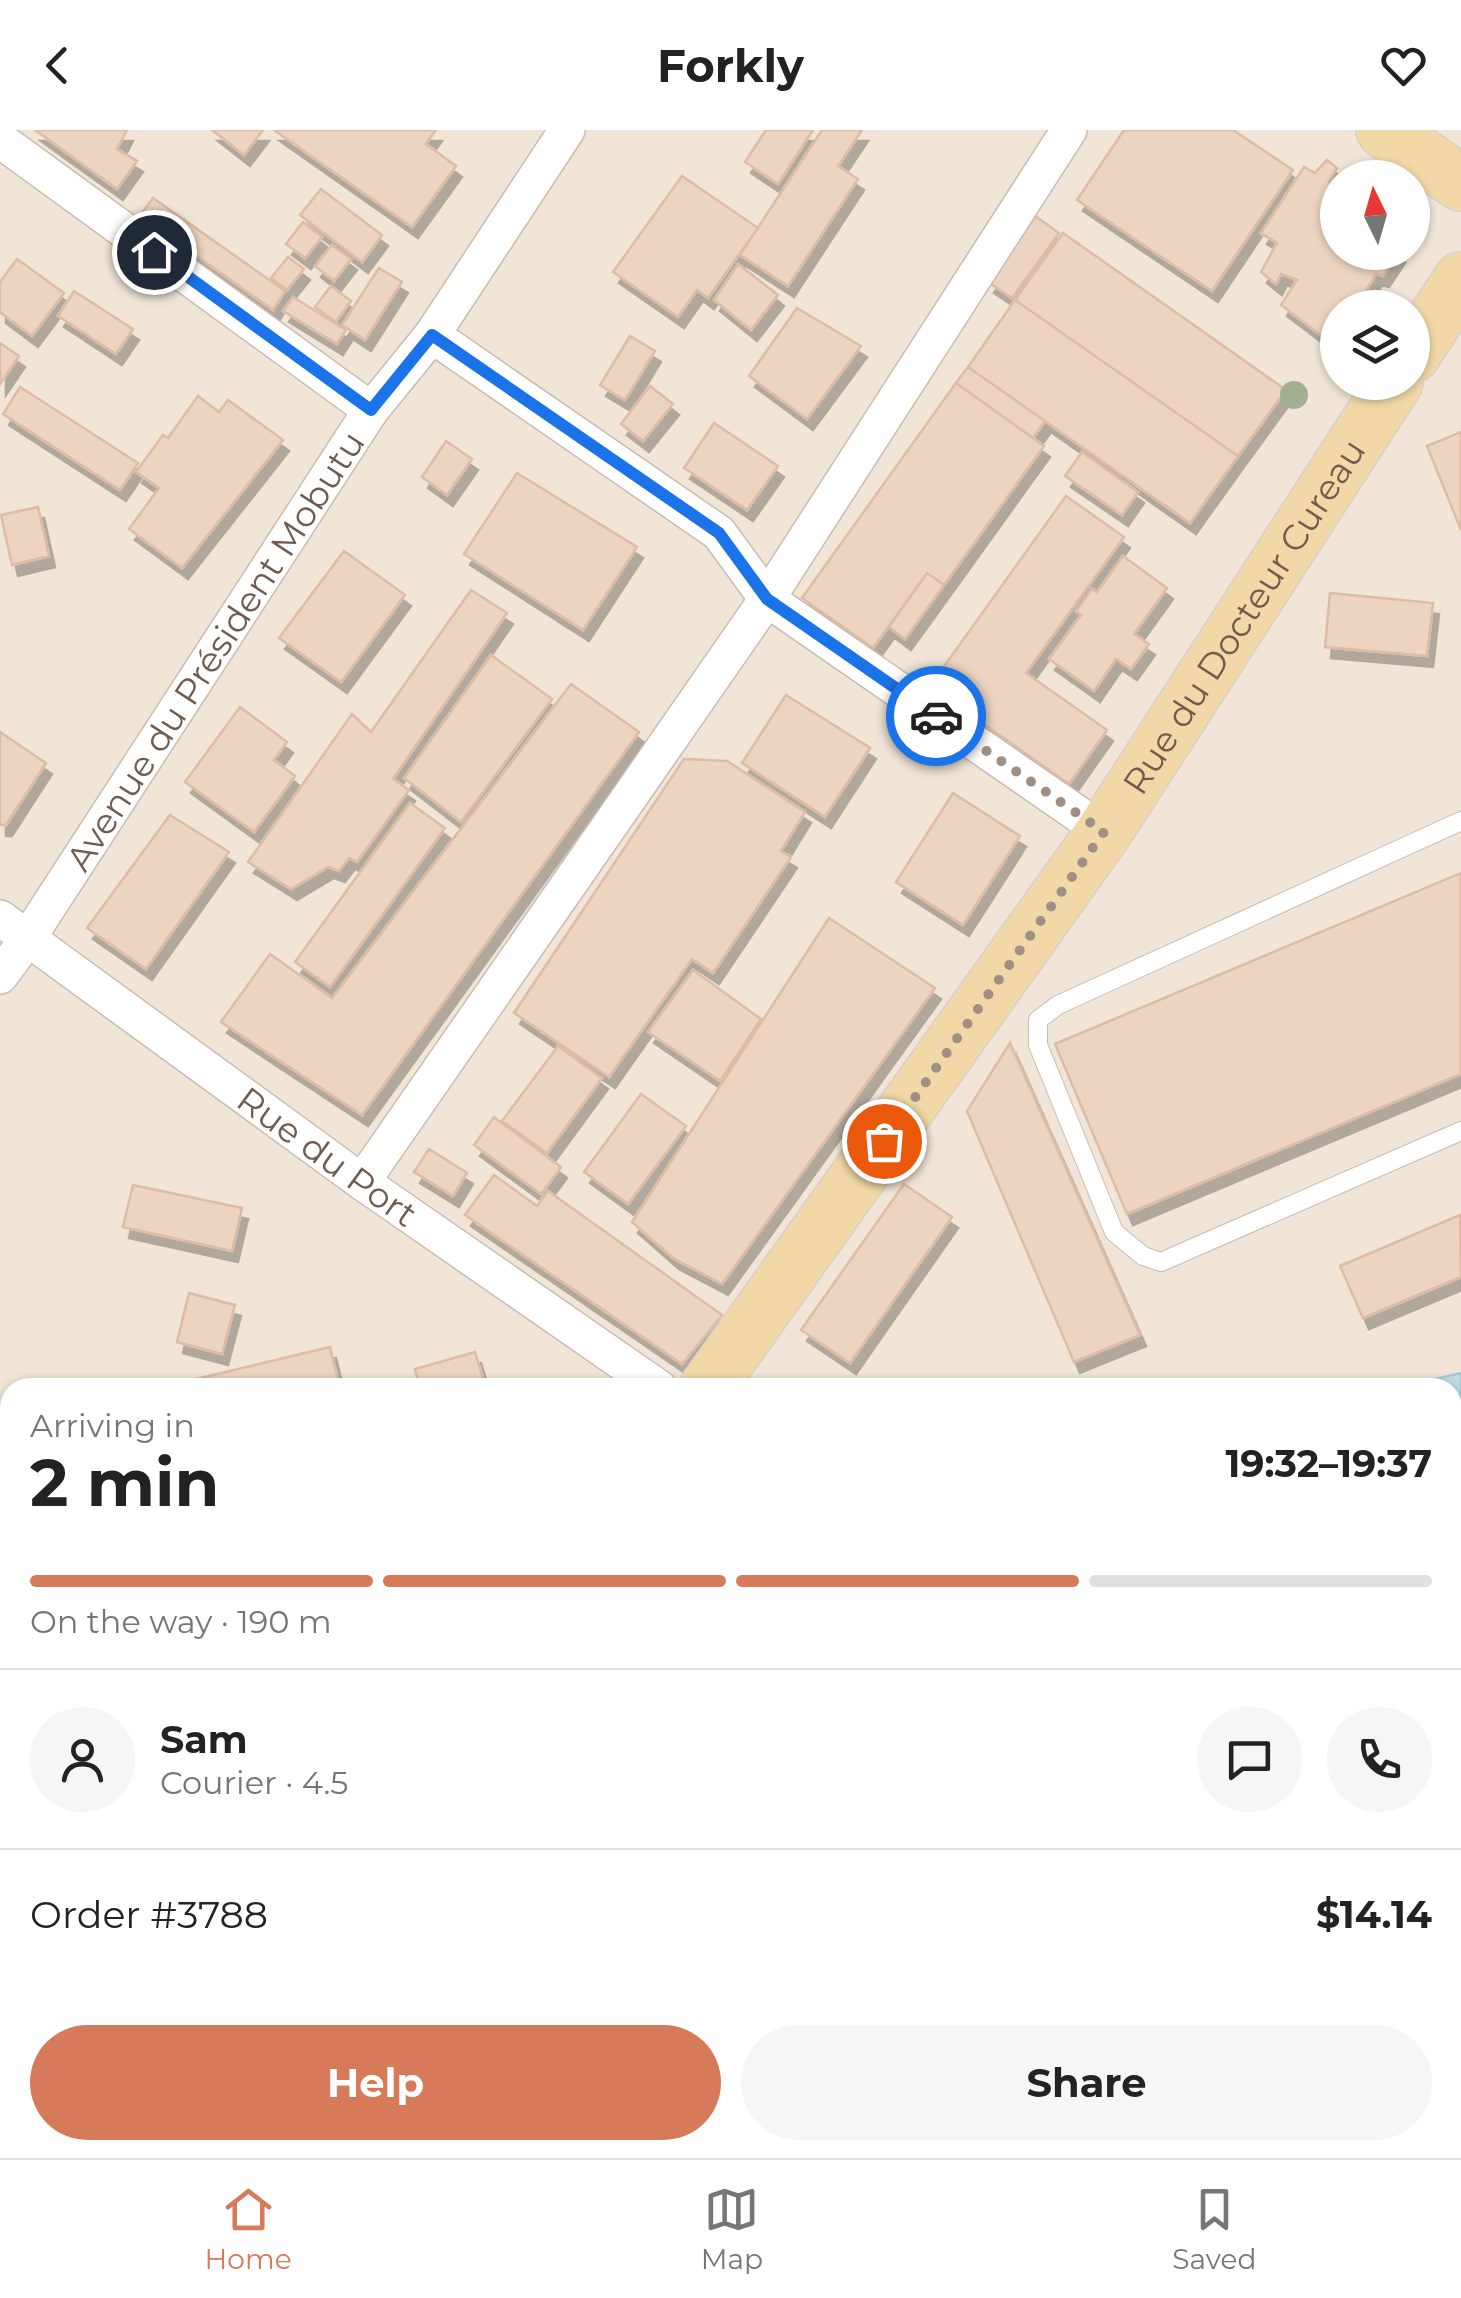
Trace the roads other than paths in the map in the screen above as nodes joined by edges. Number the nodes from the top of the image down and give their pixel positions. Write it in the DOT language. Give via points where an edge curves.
graph roads {
  1 [pos="567,130"];
  2 [pos="1069,130"];
  3 [pos="1384,130"];
  4 [pos="0,140"];
  5 [pos="1461,183"];
  6 [pos="1461,280"];
  7 [pos="1430,327"];
  8 [pos="432,335"];
  9 [pos="1383,400"];
  10 [pos="371,410"];
  11 [pos="767,599"];
  12 [pos="1461,821"];
  13 [pos="1104,832"];
  14 [pos="14,928"];
  15 [pos="0,976"];
  16 [pos="1461,1132"];
  17 [pos="362,1182"];
  18 [pos="645,1378"];
  19 [pos="715,1378"];
  1 -- 8 [label="street, Avenue du Président Mobutu"];
  2 -- 11 [label="street"];
  3 -- 5 [label="main road"];
  4 -- 10 [label="street"];
  6 -- 7 [label="main road"];
  8 -- 10 [label="street, Avenue du Président Mobutu"];
  8 -- 11 [label="street" via="719,533"];
  9 -- 13 [label="main road, Rue du Docteur Cureau"];
  10 -- 14 [label="street, Avenue du Président Mobutu"];
  11 -- 13 [label="street"];
  11 -- 17 [label="street"];
  12 -- 16 [label="lane" via="1058,1005 1038,1020 1038,1045 1114,1232 1162,1262"];
  13 -- 19 [label="main road, Rue du Docteur Cureau"];
  14 -- 15 [label="street, Avenue du Président Mobutu"];
  14 -- 17 [label="street, Rue du Port"];
  17 -- 18 [label="street, Rue du Port"];
}
